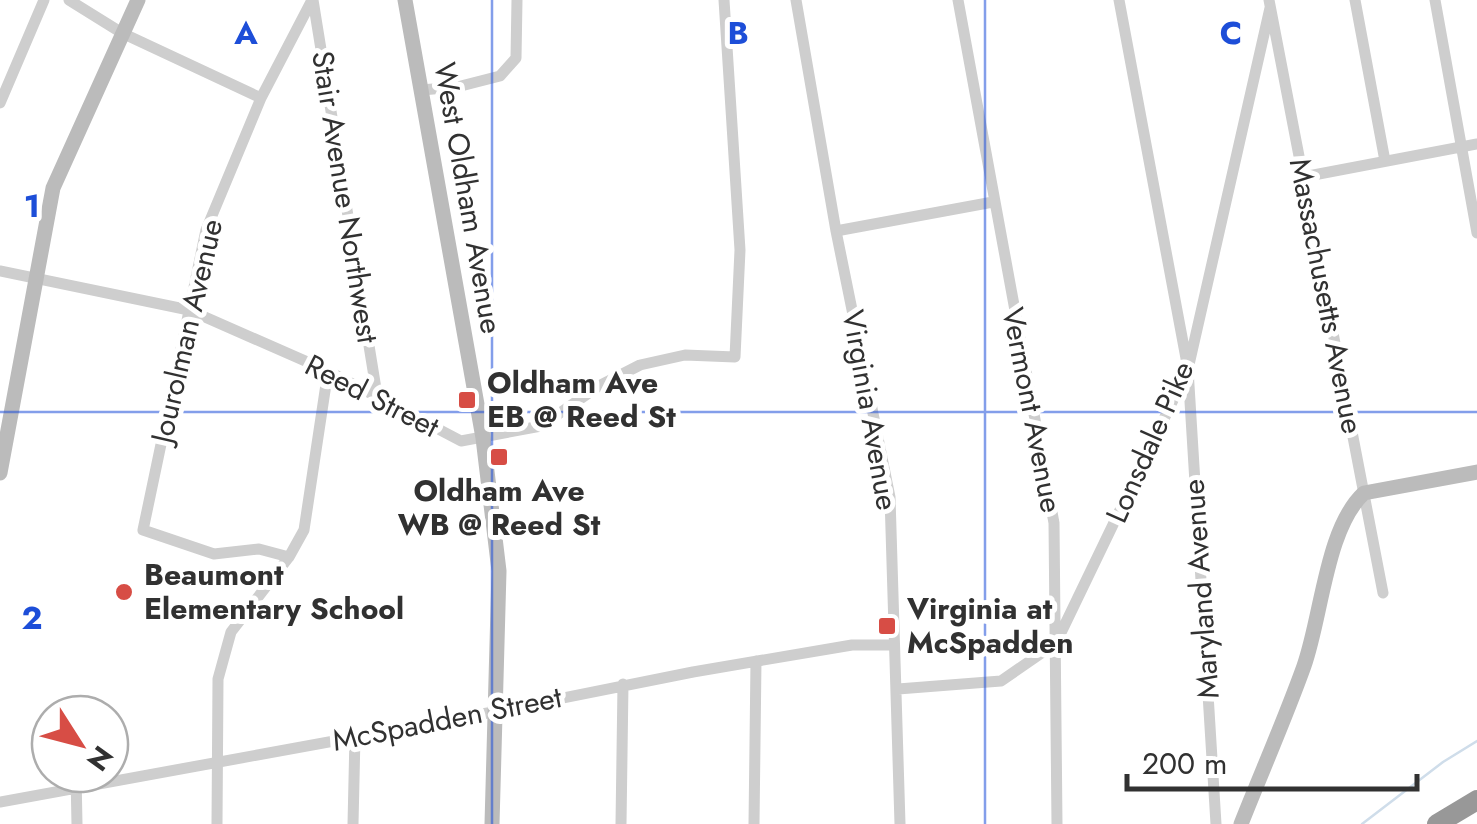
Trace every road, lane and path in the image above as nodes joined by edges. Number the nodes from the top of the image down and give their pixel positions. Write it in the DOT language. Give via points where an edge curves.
graph roads {
  1 [pos="44,0"];
  2 [pos="69,0"];
  3 [pos="138,0"];
  4 [pos="313,0"];
  5 [pos="404,0"];
  6 [pos="517,0"];
  7 [pos="724,0"];
  8 [pos="796,0"];
  9 [pos="958,0"];
  10 [pos="1119,0"];
  11 [pos="1355,0"];
  12 [pos="1435,0"];
  13 [pos="1270,4"];
  14 [pos="122,33"];
  15 [pos="420,90"];
  16 [pos="261,98"];
  17 [pos="0,103"];
  18 [pos="1477,144"];
  19 [pos="1462,147"];
  20 [pos="1385,160"];
  21 [pos="1303,177"];
  22 [pos="993,202"];
  23 [pos="836,232"];
  24 [pos="1477,233"];
  25 [pos="0,271"];
  26 [pos="37,276"];
  27 [pos="189,310"];
  28 [pos="1188,369"];
  29 [pos="328,371"];
  30 [pos="377,395"];
  31 [pos="483,438"];
  32 [pos="1477,472"];
  33 [pos="0,474"];
  34 [pos="1364,493"];
  35 [pos="289,556"];
  36 [pos="1382,593"];
  37 [pos="1056,643"];
  38 [pos="894,645"];
  39 [pos="756,661"];
  40 [pos="623,684"];
  41 [pos="898,688"];
  42 [pos="493,712"];
  43 [pos="355,736"];
  44 [pos="218,762"];
  45 [pos="130,779"];
  46 [pos="48,794"];
  47 [pos="78,794"];
  48 [pos="1477,800"];
  49 [pos="0,802"];
  50 [pos="78,824"];
  51 [pos="217,824"];
  52 [pos="353,824"];
  53 [pos="492,824"];
  54 [pos="621,824"];
  55 [pos="754,824"];
  56 [pos="900,824"];
  57 [pos="1057,824"];
  58 [pos="1216,824"];
  59 [pos="1241,824"];
  60 [pos="1437,824"];
  1 -- 17 [label="street"];
  2 -- 14 [label="street"];
  3 -- 14 [label="street"];
  4 -- 16 [label="street, Jourolman Avenue"];
  4 -- 30 [label="street, Stair Avenue Northwest"];
  5 -- 15 [label="street, West Oldham Avenue"];
  6 -- 15 [label="street" via="516,58 500,76"];
  7 -- 31 [label="street, Reed Street" via="740,250 736,358 686,355 640,365 541,426"];
  8 -- 23 [label="street, Virginia Avenue"];
  9 -- 22 [label="street, Vermont Avenue"];
  10 -- 28 [label="street, Maryland Avenue"];
  11 -- 20 [label="street"];
  12 -- 19 [label="street"];
  13 -- 21 [label="street, Massachusetts Avenue"];
  13 -- 28 [label="street, Lonsdale Pike"];
  14 -- 16 [label="street"];
  14 -- 26 [label="street" via="52,188"];
  15 -- 31 [label="street, West Oldham Avenue"];
  16 -- 27 [label="street, Jourolman Avenue" via="206,230"];
  18 -- 19 [label="street"];
  19 -- 20 [label="street"];
  19 -- 24 [label="street"];
  20 -- 21 [label="street"];
  21 -- 34 [label="street, Massachusetts Avenue"];
  22 -- 23 [label="street"];
  22 -- 37 [label="street, Vermont Avenue" via="1054,523"];
  23 -- 38 [label="street, Virginia Avenue" via="890,497"];
  25 -- 26 [label="street, Reed Street"];
  26 -- 27 [label="street, Reed Street"];
  26 -- 33 [label="street"];
  27 -- 29 [label="street, Reed Street"];
  27 -- 35 [label="street, Jourolman Avenue" via="142,530 214,554 259,549"];
  28 -- 37 [label="street, Lonsdale Pike"];
  28 -- 58 [label="street, Maryland Avenue"];
  29 -- 30 [label="street, Reed Street"];
  29 -- 35 [label="street" via="304,530"];
  30 -- 31 [label="street, Reed Street" via="461,442"];
  31 -- 42 [label="street, West Oldham Avenue" via="499,571"];
  32 -- 34 [label="street"];
  34 -- 36 [label="street, Massachusetts Avenue"];
  34 -- 59 [label="street" via="1342,520 1304,665"];
  35 -- 44 [label="street" via="232,632 218,679"];
  37 -- 41 [label="street, Lonsdale Pike" via="1001,681"];
  37 -- 57 [label="street, Vermont Avenue"];
  38 -- 39 [label="street, McSpadden Street"];
  38 -- 41 [label="street, Virginia Avenue"];
  39 -- 40 [label="street, McSpadden Street"];
  39 -- 55 [label="street"];
  40 -- 42 [label="street, McSpadden Street"];
  40 -- 54 [label="street"];
  41 -- 56 [label="street, Virginia Avenue"];
  42 -- 43 [label="street, McSpadden Street"];
  42 -- 53 [label="street, West Oldham Avenue"];
  43 -- 44 [label="street, McSpadden Street"];
  43 -- 52 [label="street"];
  44 -- 45 [label="street, McSpadden Street"];
  44 -- 51 [label="street"];
  46 -- 49 [label="street, McSpadden Street"];
  47 -- 50 [label="street"];
  48 -- 60 [label="highway"];
}
